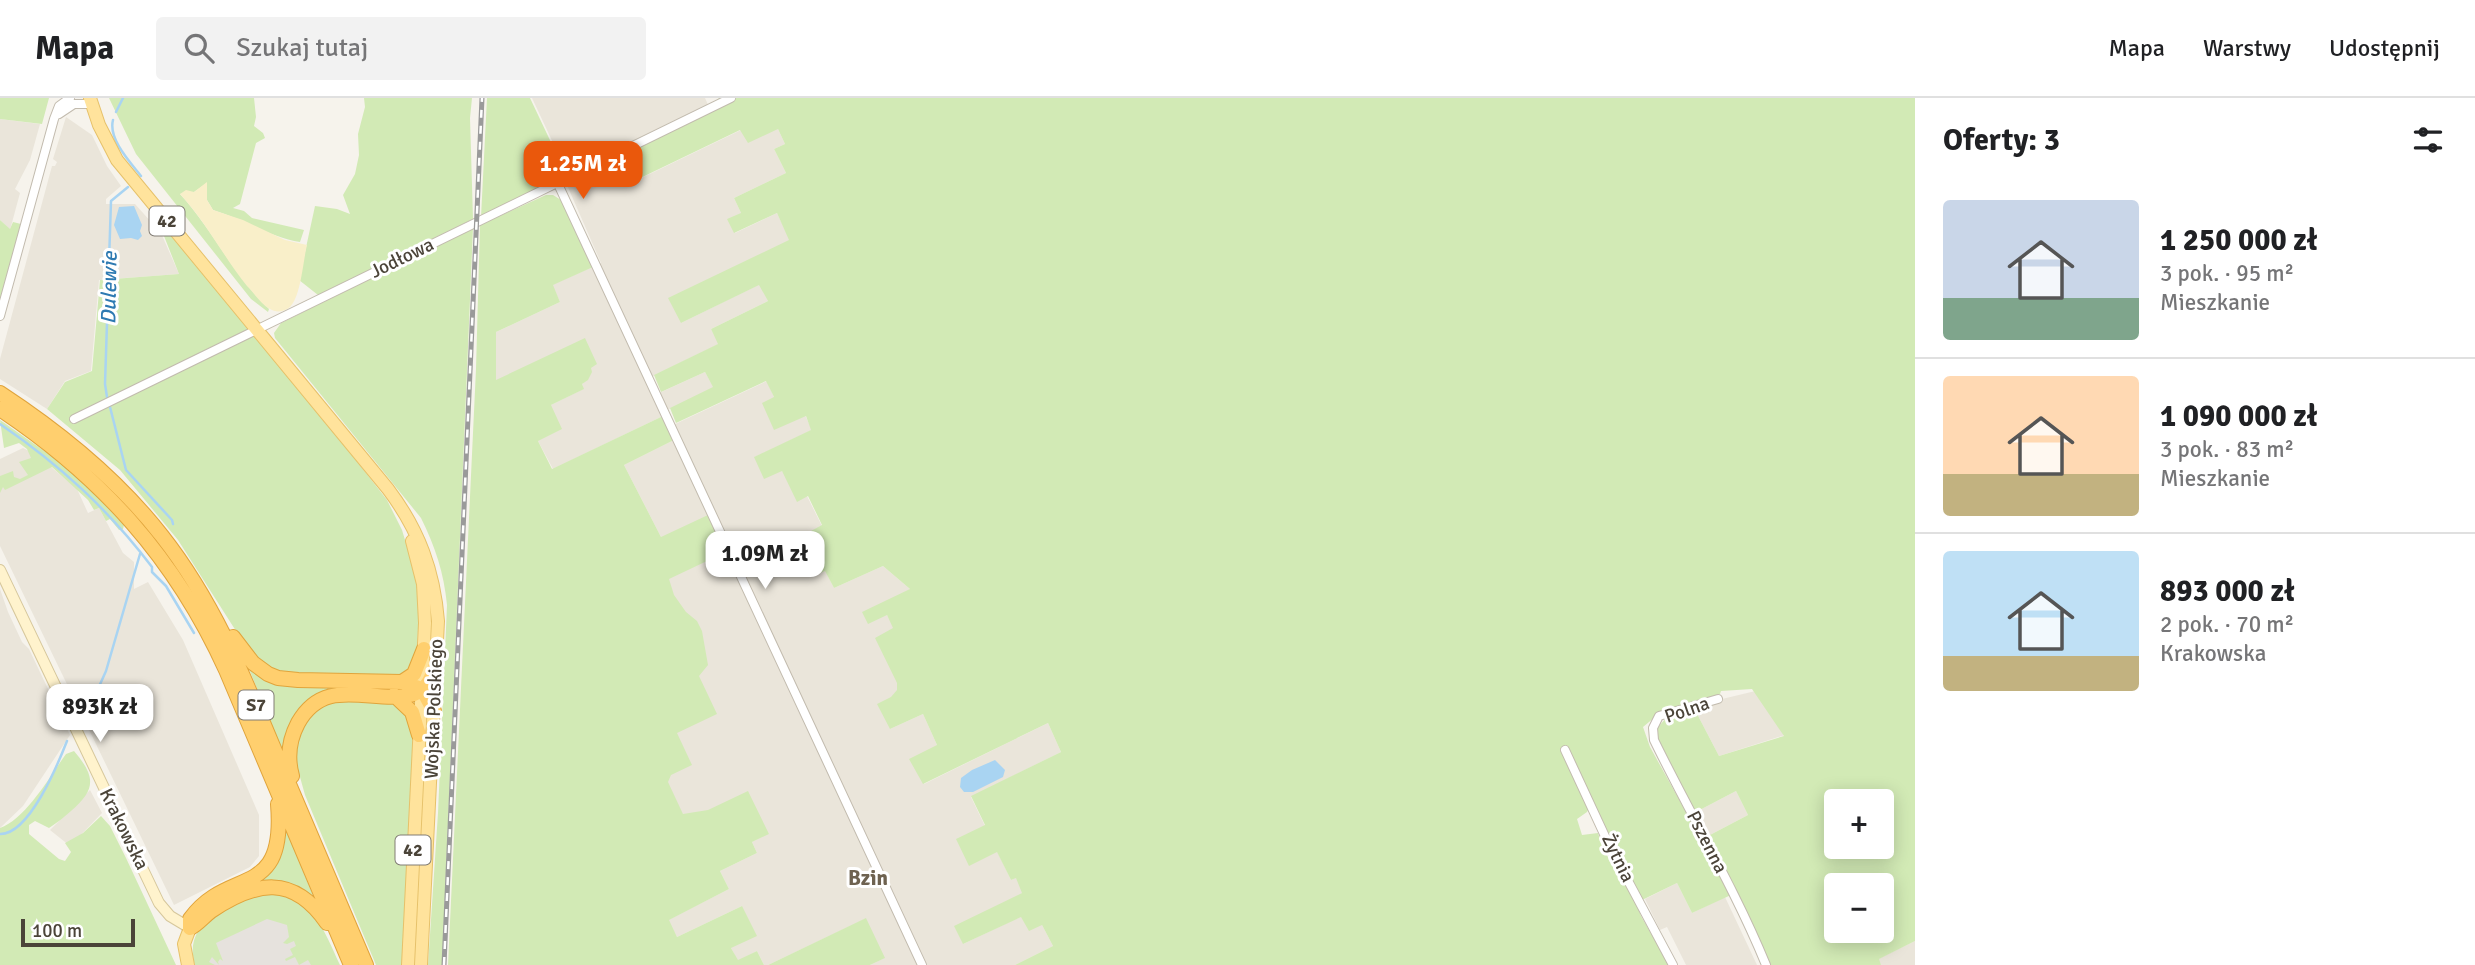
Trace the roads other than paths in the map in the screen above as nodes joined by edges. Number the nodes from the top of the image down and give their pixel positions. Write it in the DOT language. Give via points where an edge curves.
graph roads {
  1 [pos="70,98"];
  2 [pos="731,98"];
  3 [pos="91,101"];
  4 [pos="54,119"];
  5 [pos="558,184"];
  6 [pos="0,316"];
  7 [pos="256,330"];
  8 [pos="0,393"];
  9 [pos="0,409"];
  10 [pos="74,419"];
  11 [pos="372,471"];
  12 [pos="0,570"];
  13 [pos="208,605"];
  14 [pos="424,649"];
  15 [pos="436,665"];
  16 [pos="402,682"];
  17 [pos="422,689"];
  18 [pos="394,695"];
  19 [pos="1718,699"];
  20 [pos="434,711"];
  21 [pos="1657,721"];
  22 [pos="419,735"];
  23 [pos="1565,750"];
  24 [pos="277,791"];
  25 [pos="299,807"];
  26 [pos="190,929"];
  27 [pos="343,945"];
  28 [pos="188,965"];
  29 [pos="351,965"];
  30 [pos="366,965"];
  31 [pos="408,965"];
  32 [pos="421,965"];
  33 [pos="922,965"];
  34 [pos="1673,965"];
  35 [pos="1766,965"];
  1 -- 4 [label="street" via="59,106"];
  2 -- 5 [label="street, Jodłowa"];
  3 -- 4 [label="street, Wojska Polskiego" via="64,108"];
  3 -- 7 [label="main road, Wojska Polskiego / 42" via="117,160"];
  4 -- 6 [label="street"];
  5 -- 7 [label="street, Jodłowa"];
  5 -- 33 [label="street"];
  7 -- 10 [label="street, Jodłowa"];
  7 -- 11 [label="main road, Wojska Polskiego / 42"];
  8 -- 13 [label="highway, S7" via="60,435 120,488 169,545"];
  9 -- 24 [label="highway, S7" via="92,480 165,563 216,648"];
  11 -- 14 [label="main road, Wojska Polskiego / 42" via="414,544 424,584"];
  11 -- 15 [label="main road, Wojska Polskiego / 42" via="403,509 426,555 436,599"];
  12 -- 26 [label="street, Krakowska" via="161,906"];
  13 -- 16 [label="highway" via="249,659 273,676"];
  13 -- 25 [label="highway, S7"];
  14 -- 16 [label="highway" via="414,674"];
  14 -- 17 [label="main road, Wojska Polskiego / 42"];
  15 -- 17 [label="highway"];
  15 -- 20 [label="main road, Wojska Polskiego / 42"];
  16 -- 17 [label="highway"];
  17 -- 18 [label="highway"];
  17 -- 20 [label="highway"];
  17 -- 22 [label="main road, Wojska Polskiego / 42"];
  18 -- 22 [label="highway" via="412,712"];
  18 -- 25 [label="highway" via="335,695 303,716 289,751"];
  19 -- 21 [label="street, Polna" via="1659,716"];
  20 -- 32 [label="main road, Wojska Polskiego / 42"];
  21 -- 35 [label="street, Pszenna" via="1654,740"];
  22 -- 31 [label="main road, Wojska Polskiego / 42"];
  23 -- 34 [label="street, Żytnia"];
  24 -- 26 [label="highway" via="280,834 272,859 256,876 202,906 190,919"];
  24 -- 27 [label="highway, S7"];
  25 -- 30 [label="highway, S7"];
  26 -- 27 [label="highway" via="219,906 253,890 274,887 292,890 309,901"];
  26 -- 28 [label="main road" via="184,944"];
  27 -- 29 [label="highway, S7"];
}
